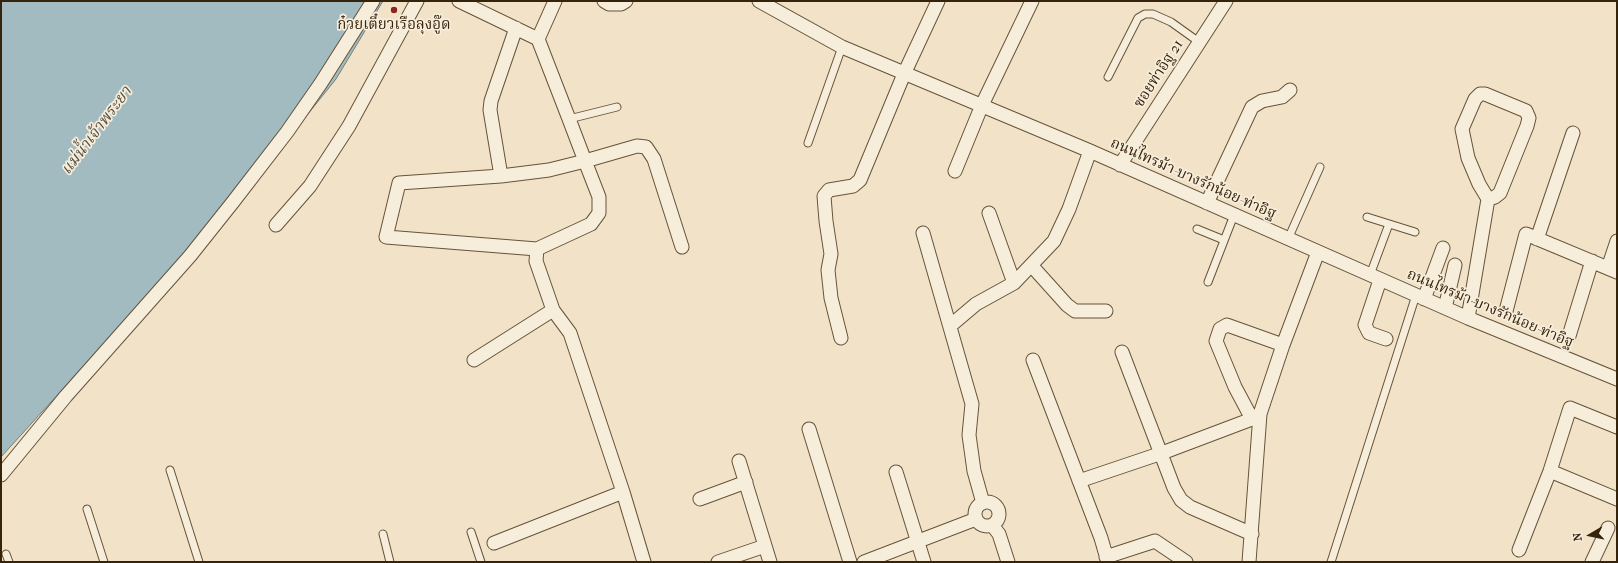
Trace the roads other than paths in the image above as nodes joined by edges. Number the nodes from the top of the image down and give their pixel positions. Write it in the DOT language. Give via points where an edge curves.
graph roads {
  1 [pos="373,1"];
  2 [pos="417,1"];
  3 [pos="459,1"];
  4 [pos="555,1"];
  5 [pos="604,1"];
  6 [pos="626,1"];
  7 [pos="760,1"];
  8 [pos="938,1"];
  9 [pos="1032,1"];
  10 [pos="1226,1"];
  11 [pos="516,28"];
  12 [pos="538,39"];
  13 [pos="1199,42"];
  14 [pos="842,47"];
  15 [pos="904,74"];
  16 [pos="1108,78"];
  17 [pos="1290,90"];
  18 [pos="982,105"];
  19 [pos="617,108"];
  20 [pos="569,119"];
  21 [pos="1573,133"];
  22 [pos="808,143"];
  23 [pos="1090,151"];
  24 [pos="585,161"];
  25 [pos="1120,164"];
  26 [pos="1320,167"];
  27 [pos="955,171"];
  28 [pos="501,176"];
  29 [pos="1488,199"];
  30 [pos="1207,203"];
  31 [pos="989,213"];
  32 [pos="1234,215"];
  33 [pos="1367,217"];
  34 [pos="1389,224"];
  35 [pos="276,225"];
  36 [pos="1197,229"];
  37 [pos="1415,232"];
  38 [pos="923,233"];
  39 [pos="1288,239"];
  40 [pos="1537,239"];
  41 [pos="1224,240"];
  42 [pos="1617,241"];
  43 [pos="682,247"];
  44 [pos="1443,248"];
  45 [pos="537,249"];
  46 [pos="1318,252"];
  47 [pos="1592,261"];
  48 [pos="1031,265"];
  49 [pos="1455,265"];
  50 [pos="1613,270"];
  51 [pos="1375,277"];
  52 [pos="1208,282"];
  53 [pos="1014,283"];
  54 [pos="1420,297"];
  55 [pos="1445,308"];
  56 [pos="553,310"];
  57 [pos="1106,311"];
  58 [pos="1506,312"];
  59 [pos="1468,318"];
  60 [pos="950,326"];
  61 [pos="1569,336"];
  62 [pos="841,338"];
  63 [pos="1386,339"];
  64 [pos="1283,345"];
  65 [pos="1122,352"];
  66 [pos="474,360"];
  67 [pos="1033,360"];
  68 [pos="1617,379"];
  69 [pos="1256,417"];
  70 [pos="1617,427"];
  71 [pos="809,429"];
  72 [pos="1162,453"];
  73 [pos="739,461"];
  74 [pos="170,470"];
  75 [pos="1550,471"];
  76 [pos="896,472"];
  77 [pos="1,475"];
  78 [pos="1079,481"];
  79 [pos="746,482"];
  80 [pos="623,492"];
  81 [pos="700,499"];
  82 [pos="1617,499"];
  83 [pos="983,503"];
  84 [pos="87,509"];
  85 [pos="976,518"];
  86 [pos="992,525"];
  87 [pos="1608,528"];
  88 [pos="471,532"];
  89 [pos="383,534"];
  90 [pos="1252,534"];
  91 [pos="918,542"];
  92 [pos="494,543"];
  93 [pos="765,546"];
  94 [pos="1519,550"];
  95 [pos="6,554"];
  96 [pos="1107,559"];
  97 [pos="642,561"];
  98 [pos="9,562"];
  99 [pos="104,562"];
  100 [pos="198,562"];
  101 [pos="390,562"];
  102 [pos="481,562"];
  103 [pos="718,562"];
  104 [pos="770,562"];
  105 [pos="850,562"];
  106 [pos="864,562"];
  107 [pos="924,562"];
  108 [pos="1008,562"];
  109 [pos="1186,562"];
  110 [pos="1249,562"];
  111 [pos="1331,562"];
  112 [pos="1592,562"];
  1 -- 77 [label="street" via="317,90 233,202 190,256 66,396"];
  2 -- 35 [label="street" via="349,126 310,186"];
  3 -- 11 [label="street"];
  4 -- 12 [label="street"];
  5 -- 6 [label="street" via="609,4 621,4"];
  7 -- 14 [label="street, ถนนไทรม้า-บางรักน้อย-ท่าอิฐ"];
  8 -- 15 [label="street"];
  9 -- 18 [label="street"];
  10 -- 13 [label="street, ซอยท่าอิฐ 21"];
  11 -- 12 [label="street"];
  11 -- 28 [label="street" via="491,105"];
  12 -- 20 [label="street"];
  13 -- 16 [label="lane" via="1171,22 1153,14 1145,14 1138,18"];
  13 -- 25 [label="street, ซอยท่าอิฐ 21"];
  14 -- 15 [label="street, ถนนไทรม้า-บางรักน้อย-ท่าอิฐ"];
  14 -- 22 [label="lane"];
  15 -- 18 [label="street, ถนนไทรม้า-บางรักน้อย-ท่าอิฐ"];
  15 -- 62 [label="street" via="860,180 853,186 829,190 824,196 831,254 828,270 831,298"];
  17 -- 30 [label="street" via="1282,97 1262,101 1252,107"];
  18 -- 23 [label="street, ถนนไทรม้า-บางรักน้อย-ท่าอิฐ"];
  18 -- 27 [label="street"];
  19 -- 20 [label="lane"];
  20 -- 24 [label="street"];
  21 -- 40 [label="street"];
  23 -- 25 [label="street, ถนนไทรม้า-บางรักน้อย-ท่าอิฐ"];
  23 -- 48 [label="street" via="1069,209 1054,241"];
  24 -- 28 [label="street" via="549,170"];
  24 -- 43 [label="street" via="637,146 646,147 654,159"];
  24 -- 45 [label="street" via="598,196 599,213 590,224"];
  25 -- 30 [label="street, ถนนไทรม้า-บางรักน้อย-ท่าอิฐ"];
  26 -- 39 [label="lane"];
  28 -- 45 [label="street" via="399,183 386,237"];
  29 -- 29 [label="street" via="1468,158 1462,129 1475,99 1480,94 1526,111 1529,118 1500,193"];
  29 -- 59 [label="street"];
  30 -- 32 [label="street, ถนนไทรม้า-บางรักน้อย-ท่าอิฐ"];
  31 -- 53 [label="street"];
  32 -- 39 [label="street, ถนนไทรม้า-บางรักน้อย-ท่าอิฐ"];
  32 -- 41 [label="lane"];
  33 -- 34 [label="lane"];
  34 -- 37 [label="lane"];
  34 -- 51 [label="lane"];
  36 -- 41 [label="lane"];
  38 -- 60 [label="street"];
  39 -- 46 [label="street, ถนนไทรม้า-บางรักน้อย-ท่าอิฐ"];
  40 -- 47 [label="street"];
  40 -- 58 [label="street" via="1526,234"];
  41 -- 52 [label="lane"];
  42 -- 50 [label="street"];
  44 -- 54 [label="street"];
  45 -- 56 [label="street" via="536,261"];
  46 -- 51 [label="street, ถนนไทรม้า-บางรักน้อย-ท่าอิฐ"];
  46 -- 64 [label="street"];
  47 -- 50 [label="street"];
  47 -- 61 [label="street"];
  48 -- 53 [label="street"];
  48 -- 57 [label="street" via="1075,311"];
  49 -- 55 [label="street"];
  51 -- 54 [label="street, ถนนไทรม้า-บางรักน้อย-ท่าอิฐ"];
  51 -- 63 [label="street" via="1365,325 1369,333"];
  53 -- 60 [label="street" via="976,304"];
  54 -- 55 [label="street, ถนนไทรม้า-บางรักน้อย-ท่าอิฐ"];
  54 -- 111 [label="lane"];
  55 -- 59 [label="street, ถนนไทรม้า-บางรักน้อย-ท่าอิฐ"];
  56 -- 66 [label="street"];
  56 -- 80 [label="street" via="570,333"];
  59 -- 68 [label="street, ถนนไทรม้า-บางรักน้อย-ท่าอิฐ"];
  60 -- 83 [label="street" via="972,404 969,435 974,471"];
  64 -- 69 [label="street"];
  64 -- 69 [label="street" via="1227,325 1220,329 1216,341 1235,387"];
  65 -- 72 [label="street"];
  67 -- 78 [label="street"];
  69 -- 72 [label="street"];
  69 -- 90 [label="street"];
  70 -- 75 [label="street" via="1570,408"];
  71 -- 105 [label="street"];
  72 -- 78 [label="street"];
  72 -- 90 [label="street" via="1181,500 1190,507"];
  73 -- 79 [label="street"];
  74 -- 100 [label="lane"];
  75 -- 82 [label="street"];
  75 -- 94 [label="street"];
  76 -- 91 [label="street"];
  78 -- 96 [label="street"];
  79 -- 81 [label="street"];
  79 -- 93 [label="street"];
  80 -- 92 [label="street"];
  80 -- 97 [label="street"];
  83 -- 85 [label="street" via="975,511"];
  83 -- 86 [label="street" via="993,503 998,508 998,519"];
  84 -- 99 [label="lane"];
  85 -- 86 [label="street" via="982,525"];
  85 -- 91 [label="street"];
  86 -- 108 [label="street" via="999,534"];
  87 -- 112 [label="street"];
  88 -- 102 [label="lane"];
  89 -- 101 [label="lane"];
  90 -- 110 [label="street"];
  91 -- 106 [label="street"];
  91 -- 107 [label="street"];
  93 -- 103 [label="street"];
  93 -- 104 [label="street"];
  95 -- 98 [label="lane"];
  96 -- 109 [label="street" via="1155,541"];
}
